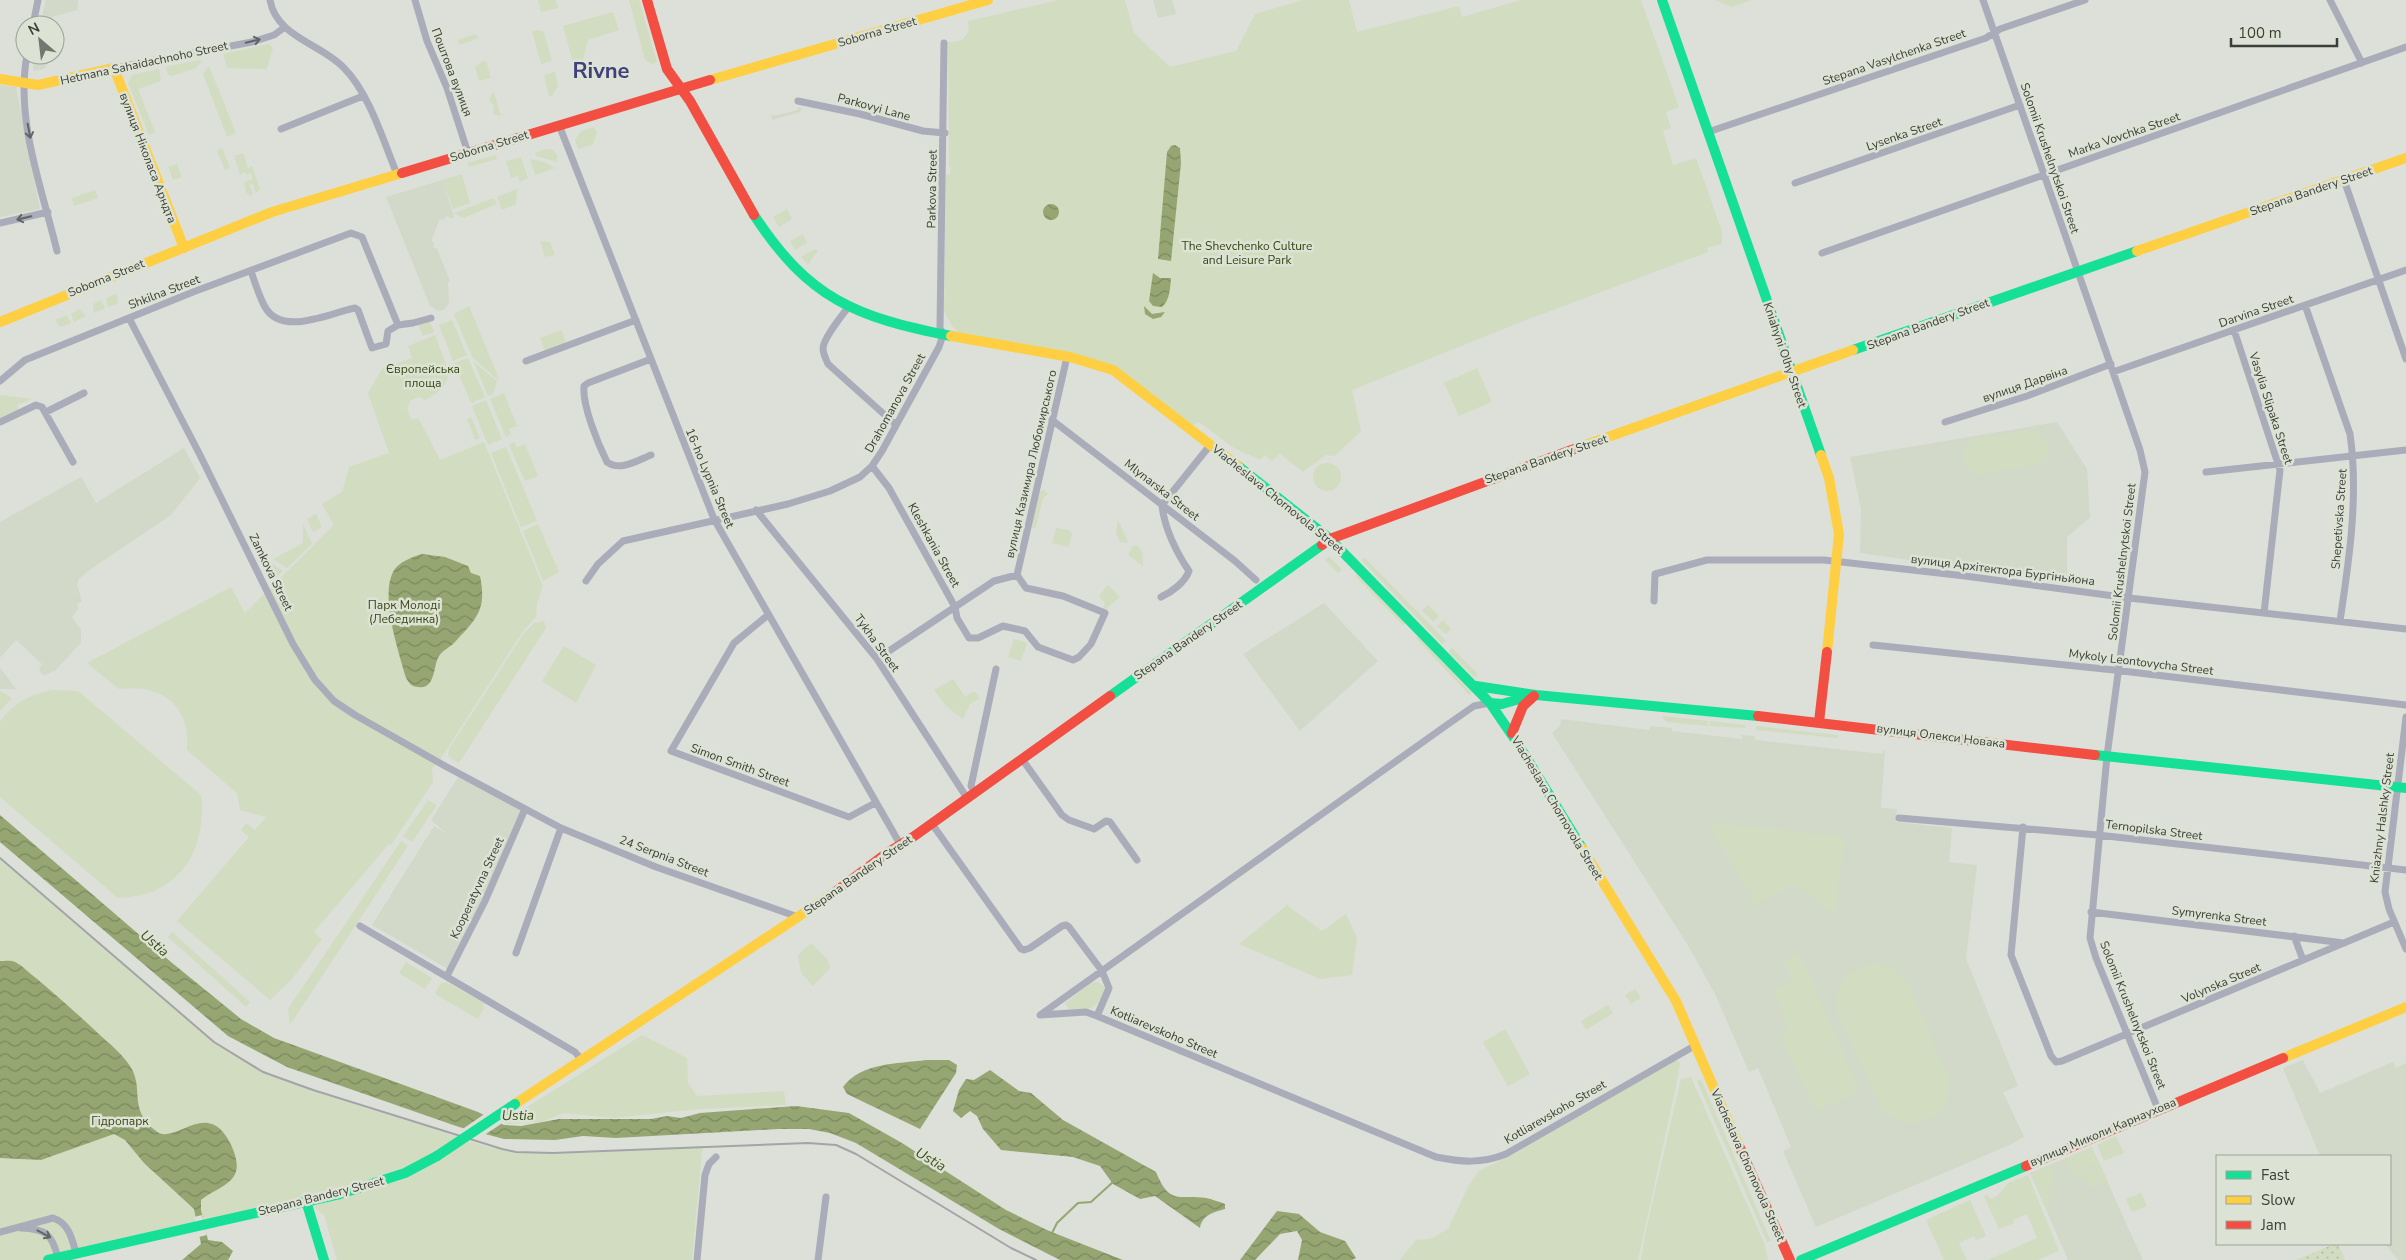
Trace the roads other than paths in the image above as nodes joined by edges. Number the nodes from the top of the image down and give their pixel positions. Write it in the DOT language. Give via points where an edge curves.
graph roads {
  1 [pos="38,0"];
  2 [pos="270,0"];
  3 [pos="415,0"];
  4 [pos="647,0"];
  5 [pos="988,0"];
  6 [pos="1662,0"];
  7 [pos="1983,0"];
  8 [pos="2085,0"];
  9 [pos="2330,0"];
  10 [pos="35,15"];
  11 [pos="285,27"];
  12 [pos="1995,33"];
  13 [pos="944,43"];
  14 [pos="2406,47"];
  15 [pos="2362,63"];
  16 [pos="26,65"];
  17 [pos="114,68"];
  18 [pos="0,79"];
  19 [pos="23,83"];
  20 [pos="679,89"];
  21 [pos="363,96"];
  22 [pos="798,101"];
  23 [pos="2020,105"];
  24 [pos="559,125"];
  25 [pos="280,129"];
  26 [pos="1708,132"];
  27 [pos="944,133"];
  28 [pos="468,152"];
  29 [pos="2406,158"];
  30 [pos="397,174"];
  31 [pos="2045,174"];
  32 [pos="2344,180"];
  33 [pos="1795,183"];
  34 [pos="48,212"];
  35 [pos="0,223"];
  36 [pos="184,248"];
  37 [pos="57,251"];
  38 [pos="1822,253"];
  39 [pos="2406,270"];
  40 [pos="251,271"];
  41 [pos="2078,272"];
  42 [pos="2379,280"];
  43 [pos="849,306"];
  44 [pos="2305,306"];
  45 [pos="129,318"];
  46 [pos="432,318"];
  47 [pos="636,320"];
  48 [pos="0,322"];
  49 [pos="398,325"];
  50 [pos="2234,330"];
  51 [pos="943,335"];
  52 [pos="1067,356"];
  53 [pos="651,359"];
  54 [pos="2406,359"];
  55 [pos="526,361"];
  56 [pos="2111,364"];
  57 [pos="1791,372"];
  58 [pos="2113,372"];
  59 [pos="0,381"];
  60 [pos="84,393"];
  61 [pos="46,412"];
  62 [pos="1052,420"];
  63 [pos="0,422"];
  64 [pos="1945,422"];
  65 [pos="896,425"];
  66 [pos="1211,444"];
  67 [pos="2406,450"];
  68 [pos="651,455"];
  69 [pos="2353,456"];
  70 [pos="73,462"];
  71 [pos="2279,464"];
  72 [pos="872,466"];
  73 [pos="2206,472"];
  74 [pos="1162,505"];
  75 [pos="756,510"];
  76 [pos="714,519"];
  77 [pos="1330,539"];
  78 [pos="1838,561"];
  79 [pos="1017,576"];
  80 [pos="586,580"];
  81 [pos="1256,580"];
  82 [pos="1161,598"];
  83 [pos="2129,598"];
  84 [pos="1654,601"];
  85 [pos="955,607"];
  86 [pos="2264,613"];
  87 [pos="768,615"];
  88 [pos="2340,621"];
  89 [pos="2406,629"];
  90 [pos="1872,645"];
  91 [pos="877,659"];
  92 [pos="996,669"];
  93 [pos="2119,670"];
  94 [pos="1476,686"];
  95 [pos="1504,690"];
  96 [pos="1536,695"];
  97 [pos="1490,703"];
  98 [pos="2406,706"];
  99 [pos="2406,717"];
  100 [pos="1819,722"];
  101 [pos="1512,733"];
  102 [pos="2107,756"];
  103 [pos="1022,759"];
  104 [pos="2401,787"];
  105 [pos="971,795"];
  106 [pos="875,803"];
  107 [pos="526,809"];
  108 [pos="1899,818"];
  109 [pos="932,824"];
  110 [pos="2022,827"];
  111 [pos="561,828"];
  112 [pos="2098,835"];
  113 [pos="900,844"];
  114 [pos="1137,860"];
  115 [pos="2387,868"];
  116 [pos="2406,870"];
  117 [pos="2091,912"];
  118 [pos="798,917"];
  119 [pos="2394,922"];
  120 [pos="360,926"];
  121 [pos="2294,936"];
  122 [pos="2344,943"];
  123 [pos="2406,949"];
  124 [pos="516,953"];
  125 [pos="2304,960"];
  126 [pos="1102,971"];
  127 [pos="447,976"];
  128 [pos="2406,1006"];
  129 [pos="1097,1016"];
  130 [pos="2127,1034"];
  131 [pos="1696,1045"];
  132 [pos="582,1060"];
  133 [pos="2158,1109"];
  134 [pos="716,1157"];
  135 [pos="826,1197"];
  136 [pos="306,1201"];
  137 [pos="15,1228"];
  138 [pos="0,1232"];
  139 [pos="76,1253"];
  140 [pos="53,1259"];
  141 [pos="324,1260"];
  142 [pos="697,1260"];
  143 [pos="818,1260"];
  144 [pos="1790,1260"];
  145 [pos="1801,1260"];
  1 -- 10 [label="street"];
  2 -- 11 [label="street"];
  3 -- 28 [label="street, Поштова вулиця"];
  4 -- 20 [label="main road" via="667,70"];
  5 -- 20 [label="main road, Soborna Street"];
  6 -- 26 [label="main road, Kniahyni Olhy Street"];
  7 -- 12 [label="street, Solomii Krushelnytskoi Street"];
  8 -- 12 [label="street, Stepana Vasylchenka Street"];
  9 -- 15 [label="street"];
  17 -- 11 [label="street, Hetmana Sahaidachnoho Street, one-way" via="252,42 274,35"];
  11 -- 21 [label="street" via="342,65"];
  12 -- 23 [label="street, Solomii Krushelnytskoi Street"];
  12 -- 26 [label="street, Stepana Vasylchenka Street"];
  13 -- 27 [label="street, Parkova Street"];
  14 -- 15 [label="street, Marka Vovchka Street"];
  15 -- 31 [label="street, Marka Vovchka Street"];
  16 -- 19 [label="street"];
  17 -- 19 [label="main road, Hetmana Sahaidachnoho Street" via="38,84"];
  17 -- 36 [label="main road, вулиця Ніколаса Арндта"];
  18 -- 19 [label="main road, Hetmana Sahaidachnoho Street"];
  19 -- 34 [label="street, one-way" via="22,98"];
  20 -- 24 [label="main road, Soborna Street"];
  20 -- 43 [label="main road" via="691,102 721,162 781,255 800,275"];
  21 -- 25 [label="street"];
  21 -- 30 [label="street"];
  22 -- 27 [label="street, Parkovyi Lane" via="923,131"];
  23 -- 31 [label="street, Solomii Krushelnytskoi Street"];
  23 -- 33 [label="street, Lysenka Street"];
  24 -- 28 [label="main road, Soborna Street"];
  24 -- 47 [label="street, 16-ho Lypnia Street"];
  26 -- 57 [label="main road, Kniahyni Olhy Street"];
  27 -- 51 [label="street, Parkova Street" via="940,328"];
  28 -- 30 [label="main road, Soborna Street"];
  29 -- 32 [label="main road, Stepana Bandery Street"];
  30 -- 36 [label="main road, Soborna Street" via="272,212"];
  31 -- 38 [label="street, Marka Vovchka Street"];
  31 -- 41 [label="street, Solomii Krushelnytskoi Street"];
  32 -- 41 [label="main road, Stepana Bandery Street"];
  32 -- 42 [label="street"];
  34 -- 35 [label="street, one-way"];
  34 -- 37 [label="street"];
  36 -- 48 [label="main road, Soborna Street"];
  39 -- 42 [label="street, Darvina Street"];
  40 -- 45 [label="street, Shkilna Street"];
  40 -- 49 [label="street, Shkilna Street" via="343,236 362,237"];
  40 -- 49 [label="street" via="265,307 285,321 299,322 354,308 358,310 372,348 386,344 388,331"];
  41 -- 56 [label="street, Solomii Krushelnytskoi Street"];
  41 -- 57 [label="main road, Stepana Bandery Street"];
  42 -- 44 [label="street, Darvina Street"];
  42 -- 54 [label="street"];
  43 -- 51 [label="main road" via="875,318"];
  43 -- 65 [label="street" via="826,341 824,354 828,364"];
  44 -- 50 [label="street, Darvina Street"];
  44 -- 69 [label="street, Shepetivska Street" via="2350,434"];
  45 -- 59 [label="street, Shkilna Street" via="24,360"];
  45 -- 107 [label="street, Zamkova Street" via="293,644 315,680 354,715"];
  46 -- 49 [label="street"];
  47 -- 53 [label="street, 16-ho Lypnia Street"];
  47 -- 55 [label="street"];
  50 -- 58 [label="street, Darvina Street"];
  50 -- 71 [label="street, Vasylia Slipaka Street"];
  51 -- 52 [label="main road, Viacheslava Chornovola Street"];
  51 -- 65 [label="street, Drahomanova Street" via="940,347"];
  52 -- 62 [label="street, вулиця Казимира Любомирського"];
  52 -- 66 [label="main road, Viacheslava Chornovola Street" via="1113,370"];
  53 -- 68 [label="street" via="588,382 583,392 607,462 623,466"];
  53 -- 76 [label="street, 16-ho Lypnia Street"];
  56 -- 58 [label="street, Solomii Krushelnytskoi Street"];
  56 -- 64 [label="street, вулиця Дарвіна" via="2027,396"];
  57 -- 77 [label="main road, Stepana Bandery Street"];
  57 -- 78 [label="main road, Kniahyni Olhy Street" via="1829,478 1839,534"];
  58 -- 83 [label="street, Solomii Krushelnytskoi Street" via="2145,472"];
  60 -- 61 [label="street"];
  61 -- 63 [label="street" via="36,405"];
  61 -- 70 [label="street"];
  62 -- 74 [label="street, Mlynarska Street"];
  62 -- 79 [label="street, вулиця Казимира Любомирського"];
  65 -- 72 [label="street, Drahomanova Street"];
  66 -- 74 [label="street"];
  66 -- 77 [label="main road, Viacheslava Chornovola Street"];
  67 -- 69 [label="street"];
  69 -- 71 [label="street"];
  69 -- 88 [label="street, Shepetivska Street" via="2355,485"];
  71 -- 73 [label="street"];
  71 -- 86 [label="street, Vasylia Slipaka Street"];
  72 -- 75 [label="street, Drahomanova Street" via="860,477 830,491"];
  72 -- 85 [label="street, Kleshkania Street" via="889,488"];
  74 -- 81 [label="street, Mlynarska Street"];
  74 -- 82 [label="street" via="1180,557 1189,571 1187,578"];
  75 -- 76 [label="street, Drahomanova Street"];
  75 -- 91 [label="street, Tykha Street"];
  76 -- 80 [label="street, Drahomanova Street" via="623,541"];
  76 -- 87 [label="street, 16-ho Lypnia Street"];
  77 -- 94 [label="main road, Viacheslava Chornovola Street"];
  77 -- 103 [label="main road, Stepana Bandery Street"];
  78 -- 83 [label="street, вулиця Архітектора Бургіньйона"];
  78 -- 84 [label="street, вулиця Архітектора Бургіньйона" via="1707,560 1686,564 1655,574"];
  78 -- 100 [label="main road, Kniahyni Olhy Street"];
  79 -- 85 [label="street" via="994,581"];
  79 -- 85 [label="street, Kleshkania Street" via="1026,588 1063,596 1105,613 1090,644 1079,657 1073,660 1038,646 1026,631 1003,626 978,638 969,638 957,618"];
  83 -- 86 [label="street, вулиця Архітектора Бургіньйона"];
  83 -- 93 [label="street, Solomii Krushelnytskoi Street"];
  85 -- 91 [label="street"];
  86 -- 88 [label="street, вулиця Архітектора Бургіньйона"];
  87 -- 106 [label="street, 16-ho Lypnia Street"];
  87 -- 106 [label="street, Simon Smith Street" via="734,643 670,751 850,817"];
  88 -- 89 [label="street, вулиця Архітектора Бургіньйона"];
  90 -- 93 [label="street, Mykoly Leontovycha Street"];
  91 -- 105 [label="street, Tykha Street"];
  92 -- 105 [label="street"];
  93 -- 98 [label="street, Mykoly Leontovycha Street"];
  93 -- 102 [label="street, Solomii Krushelnytskoi Street"];
  94 -- 95 [label="main road, вулиця Олекси Новака"];
  94 -- 97 [label="main road, Viacheslava Chornovola Street"];
  95 -- 96 [label="main road, вулиця Олекси Новака"];
  95 -- 97 [label="main road"];
  96 -- 97 [label="main road" via="1502,704"];
  96 -- 100 [label="main road, вулиця Олекси Новака"];
  96 -- 101 [label="main road" via="1523,706"];
  97 -- 101 [label="main road, Viacheslava Chornovola Street"];
  97 -- 126 [label="street" via="1474,706 1444,726"];
  99 -- 104 [label="street, Kniazhny Halshky Street"];
  100 -- 102 [label="main road, вулиця Олекси Новака"];
  101 -- 131 [label="main road, Viacheslava Chornovola Street" via="1664,980"];
  102 -- 104 [label="main road, вулиця Олекси Новака"];
  102 -- 112 [label="street, Solomii Krushelnytskoi Street"];
  103 -- 105 [label="main road, Stepana Bandery Street"];
  103 -- 114 [label="street" via="1062,815 1094,829 1106,821 1110,822"];
  104 -- 115 [label="street, Kniazhny Halshky Street"];
  105 -- 109 [label="main road, Stepana Bandery Street"];
  106 -- 113 [label="street, 16-ho Lypnia Street"];
  107 -- 111 [label="street, 24 Serpnia Street"];
  107 -- 127 [label="street, Kooperatyvna Street" via="486,901"];
  108 -- 110 [label="street, Ternopilska Street"];
  109 -- 113 [label="main road, Stepana Bandery Street"];
  109 -- 126 [label="street" via="1021,949 1030,948 1066,925"];
  110 -- 112 [label="street, Ternopilska Street"];
  110 -- 130 [label="street, Volynska Street" via="2011,955 2051,1056 2056,1062 2062,1061"];
  111 -- 118 [label="street, 24 Serpnia Street" via="656,867"];
  111 -- 124 [label="street"];
  112 -- 115 [label="street, Ternopilska Street"];
  112 -- 117 [label="street, Solomii Krushelnytskoi Street"];
  113 -- 118 [label="main road, Stepana Bandery Street"];
  115 -- 116 [label="street, Ternopilska Street"];
  115 -- 119 [label="street, Kniazhny Halshky Street" via="2386,901"];
  117 -- 121 [label="street, Symyrenka Street"];
  117 -- 130 [label="street, Solomii Krushelnytskoi Street" via="2092,948"];
  118 -- 132 [label="main road, Stepana Bandery Street"];
  119 -- 122 [label="street, Volynska Street"];
  119 -- 123 [label="street, Kniazhny Halshky Street"];
  120 -- 127 [label="street"];
  121 -- 122 [label="street, Symyrenka Street"];
  121 -- 125 [label="street"];
  122 -- 125 [label="street, Volynska Street"];
  125 -- 130 [label="street, Volynska Street"];
  126 -- 129 [label="street, Kotliarevskoho Street" via="1109,988"];
  126 -- 129 [label="street" via="1040,1015 1086,1012"];
  127 -- 132 [label="street" via="575,1052"];
  128 -- 133 [label="main road, вулиця Миколи Карнаухова"];
  129 -- 131 [label="street, Kotliarevskoho Street" via="1411,1148 1455,1161 1488,1161 1506,1154"];
  130 -- 133 [label="street, Solomii Krushelnytskoi Street"];
  131 -- 144 [label="main road, Viacheslava Chornovola Street"];
  132 -- 136 [label="main road, Stepana Bandery Street, bridge" via="417,1168 372,1185"];
  133 -- 145 [label="main road, вулиця Миколи Карнаухова"];
  134 -- 142 [label="street" via="708,1164 705,1175"];
  135 -- 143 [label="street"];
  136 -- 139 [label="main road, Stepana Bandery Street"];
  136 -- 141 [label="main road"];
  137 -- 138 [label="street"];
  137 -- 139 [label="street" via="45,1218 60,1220 72,1237"];
  137 -- 140 [label="street, one-way" via="45,1232 52,1238"];
  139 -- 140 [label="main road, Stepana Bandery Street"];
}
